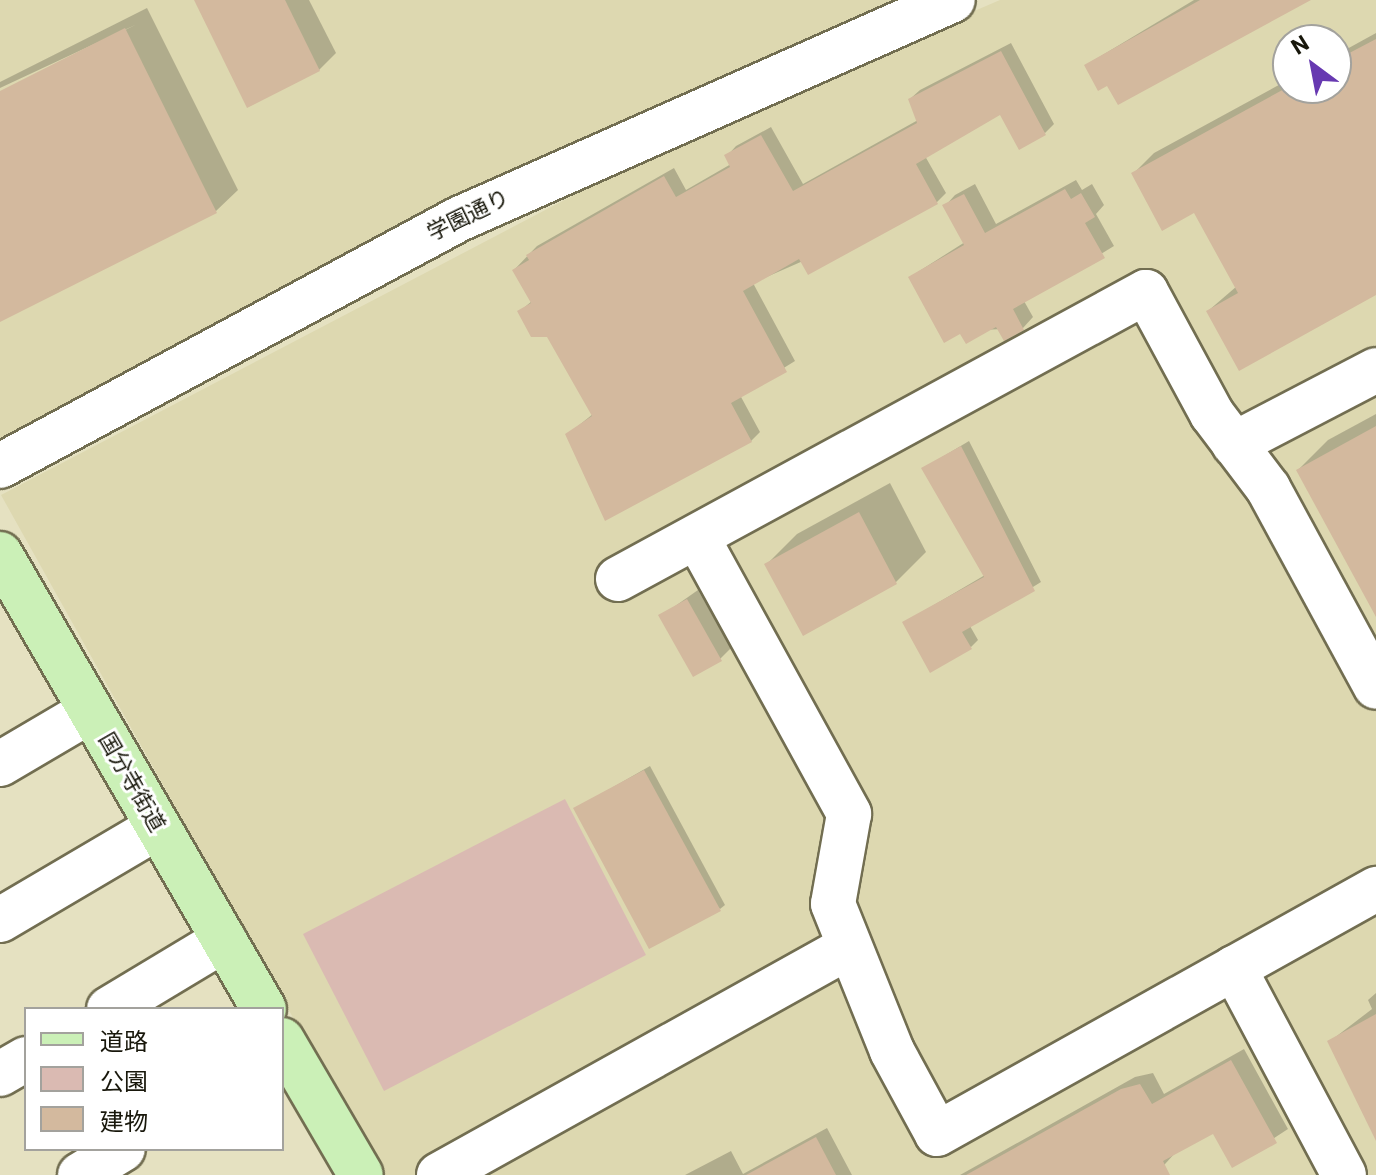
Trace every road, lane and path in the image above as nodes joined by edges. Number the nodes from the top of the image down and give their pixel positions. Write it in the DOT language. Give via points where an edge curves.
graph roads {
  1 [pos="953,0"];
  2 [pos="1376,370"];
  3 [pos="1234,444"];
  4 [pos="0,466"];
  5 [pos="697,537"];
  6 [pos="4,570"];
  7 [pos="618,579"];
  8 [pos="1376,687"];
  9 [pos="90,711"];
  10 [pos="0,764"];
  11 [pos="158,827"];
  12 [pos="1376,889"];
  13 [pos="0,920"];
  14 [pos="224,940"];
  15 [pos="847,948"];
  16 [pos="1234,968"];
  17 [pos="112,1007"];
  18 [pos="263,1007"];
  19 [pos="284,1048"];
  20 [pos="24,1060"];
  21 [pos="0,1074"];
  22 [pos="120,1151"];
  23 [pos="80,1175"];
  24 [pos="361,1175"];
  25 [pos="439,1175"];
  26 [pos="1344,1175"];
  1 -- 4 [label="street, 学園通り" via="459,219"];
  2 -- 3 [label="street"];
  3 -- 5 [label="street" via="1146,292"];
  3 -- 8 [label="street" via="1268,488"];
  5 -- 7 [label="street"];
  5 -- 15 [label="street" via="849,814 833,904"];
  6 -- 9 [label="main road, 国分寺街道"];
  9 -- 10 [label="street"];
  9 -- 11 [label="main road, 国分寺街道"];
  11 -- 13 [label="street"];
  11 -- 14 [label="main road, 国分寺街道"];
  12 -- 16 [label="street"];
  14 -- 17 [label="street"];
  14 -- 18 [label="main road, 国分寺街道"];
  15 -- 16 [label="street" via="937,1134"];
  15 -- 25 [label="street"];
  16 -- 26 [label="street"];
  19 -- 24 [label="main road"];
  20 -- 21 [label="street"];
  22 -- 23 [label="street"];
}
